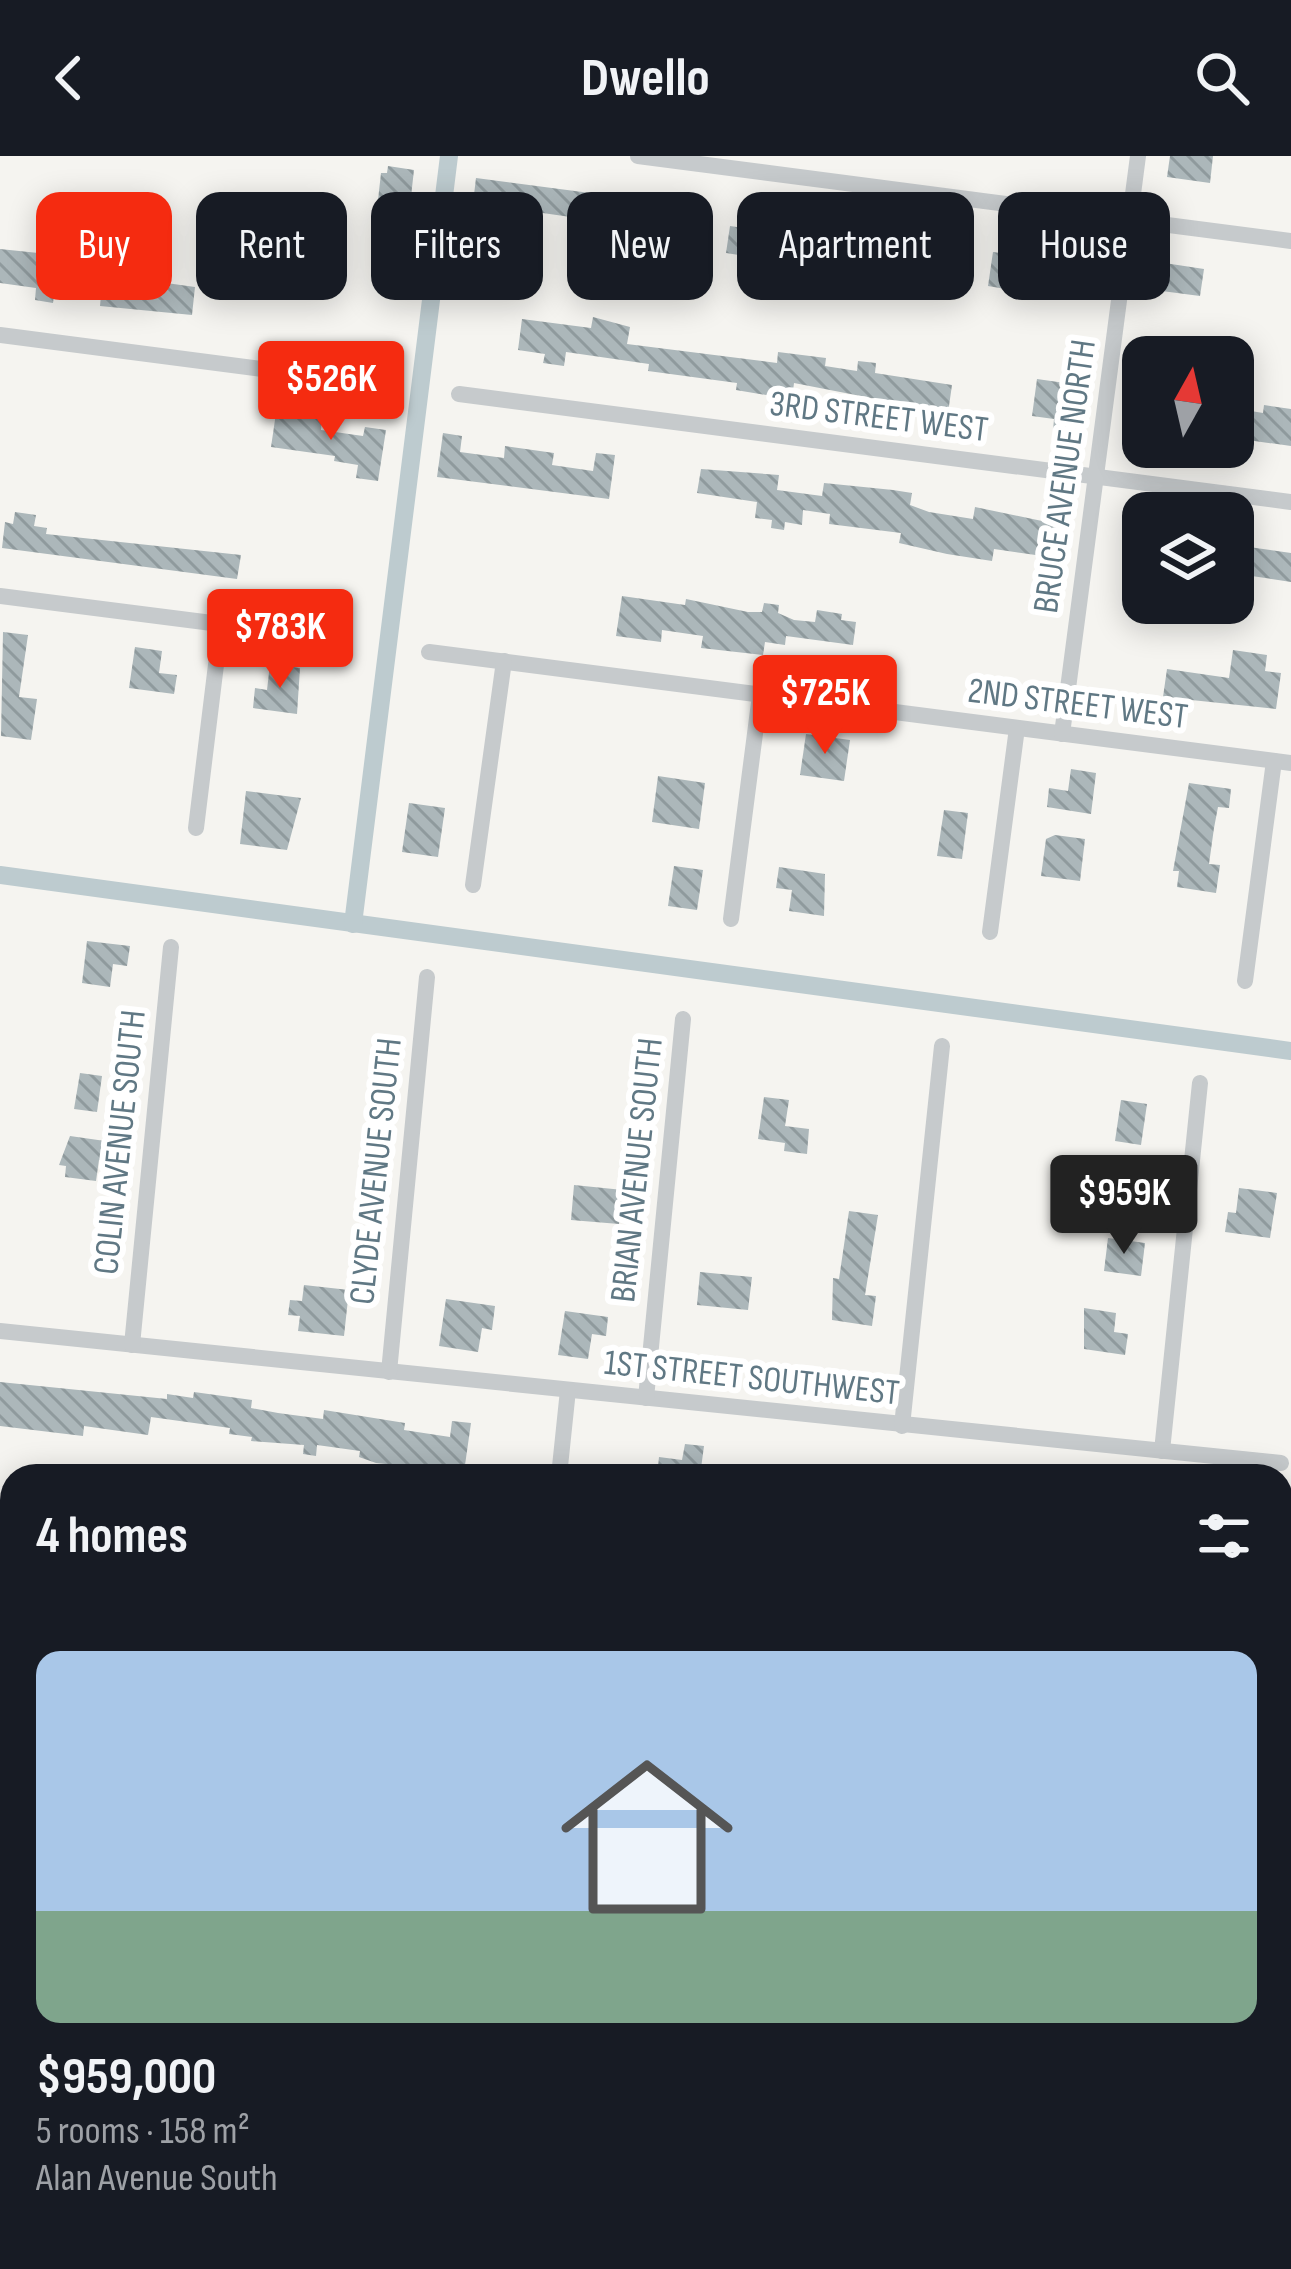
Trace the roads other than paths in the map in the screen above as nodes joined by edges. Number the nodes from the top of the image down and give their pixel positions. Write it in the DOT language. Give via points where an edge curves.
graph roads {
  1 [pos="638,156"];
  2 [pos="1138,156"];
  3 [pos="1134,192"];
  4 [pos="998,203"];
  5 [pos="1170,225"];
  6 [pos="1291,241"];
  7 [pos="1120,300"];
  8 [pos="0,335"];
  9 [pos="370,383"];
  10 [pos="460,394"];
  11 [pos="1097,477"];
  12 [pos="1291,502"];
  13 [pos="0,596"];
  14 [pos="221,624"];
  15 [pos="338,639"];
  16 [pos="429,652"];
  17 [pos="504,661"];
  18 [pos="760,695"];
  19 [pos="1017,728"];
  20 [pos="1062,734"];
  21 [pos="1282,762"];
  22 [pos="196,828"];
  23 [pos="473,885"];
  24 [pos="731,919"];
  25 [pos="990,932"];
  26 [pos="171,946"];
  27 [pos="427,977"];
  28 [pos="1246,981"];
  29 [pos="683,1019"];
  30 [pos="943,1046"];
  31 [pos="1200,1083"];
  32 [pos="0,1331"];
  33 [pos="132,1345"];
  34 [pos="388,1372"];
  35 [pos="568,1390"];
  36 [pos="646,1398"];
  37 [pos="902,1426"];
  38 [pos="1162,1451"];
  39 [pos="1281,1463"];
  40 [pos="560,1464"];
  1 -- 4 [label="street"];
  2 -- 3 [label="street, BRUCE AVENUE NORTH"];
  5 -- 6 [label="street"];
  7 -- 11 [label="street, BRUCE AVENUE NORTH"];
  8 -- 9 [label="street"];
  10 -- 11 [label="street, 3RD STREET WEST"];
  11 -- 12 [label="street, 3RD STREET WEST"];
  11 -- 20 [label="street, BRUCE AVENUE NORTH"];
  13 -- 14 [label="street"];
  14 -- 15 [label="street"];
  14 -- 22 [label="street"];
  16 -- 17 [label="street, 2ND STREET WEST"];
  17 -- 18 [label="street, 2ND STREET WEST"];
  17 -- 23 [label="street"];
  18 -- 19 [label="street, 2ND STREET WEST"];
  18 -- 24 [label="street"];
  19 -- 20 [label="street, 2ND STREET WEST"];
  19 -- 25 [label="street"];
  20 -- 21 [label="street, 2ND STREET WEST"];
  21 -- 28 [label="street"];
  26 -- 33 [label="street, COLIN AVENUE SOUTH"];
  27 -- 34 [label="street, CLYDE AVENUE SOUTH"];
  29 -- 36 [label="street, BRIAN AVENUE SOUTH"];
  30 -- 37 [label="street"];
  31 -- 38 [label="street"];
  32 -- 33 [label="street, 1ST STREET SOUTHWEST"];
  33 -- 34 [label="street, 1ST STREET SOUTHWEST"];
  34 -- 35 [label="street, 1ST STREET SOUTHWEST"];
  35 -- 36 [label="street, 1ST STREET SOUTHWEST"];
  35 -- 40 [label="street"];
  36 -- 37 [label="street, 1ST STREET SOUTHWEST"];
  37 -- 38 [label="street, 1ST STREET SOUTHWEST"];
  38 -- 39 [label="street, 1ST STREET SOUTHWEST"];
}
